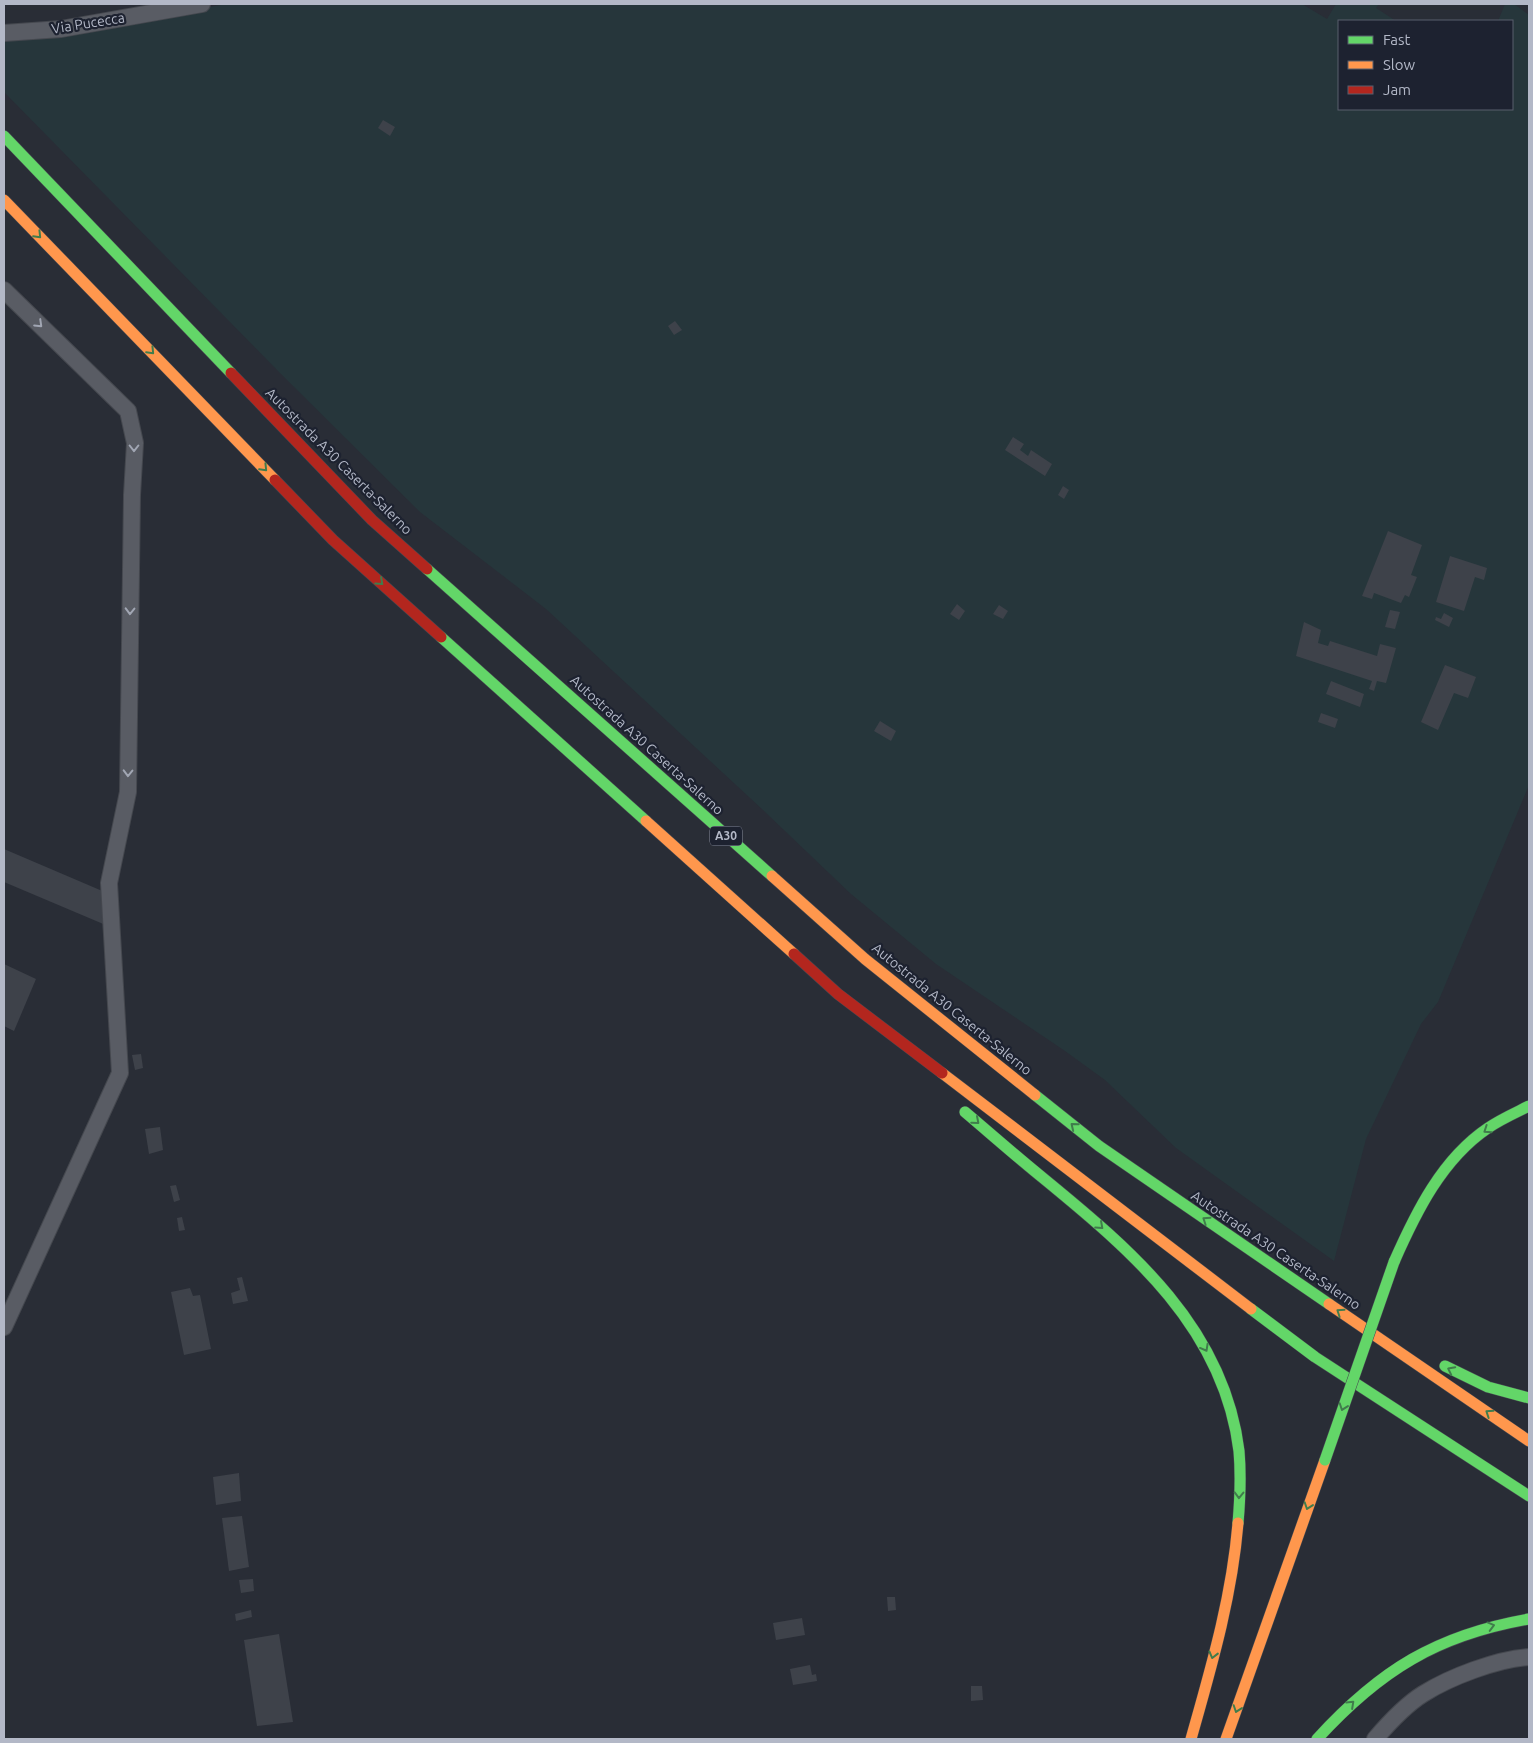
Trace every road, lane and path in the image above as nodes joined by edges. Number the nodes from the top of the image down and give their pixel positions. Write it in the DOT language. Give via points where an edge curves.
graph roads {
  1 [pos="202,4"];
  2 [pos="4,33"];
  3 [pos="4,136"];
  4 [pos="4,200"];
  5 [pos="4,290"];
  6 [pos="907,1047"];
  7 [pos="943,1088"];
  8 [pos="955,1102"];
  9 [pos="1529,1106"];
  10 [pos="1099,1146"];
  11 [pos="1317,1282"];
  12 [pos="1364,1314"];
  13 [pos="4,1327"];
  14 [pos="1378,1356"];
  15 [pos="1434,1360"];
  16 [pos="1372,1375"];
  17 [pos="1529,1398"];
  18 [pos="1362,1403"];
  19 [pos="1529,1441"];
  20 [pos="1529,1496"];
  21 [pos="1529,1619"];
  22 [pos="1529,1657"];
  23 [pos="1191,1739"];
  24 [pos="1226,1739"];
  25 [pos="1317,1739"];
  26 [pos="1375,1739"];
  1 -- 2 [label="street, Via Pucecca" via="61,29"];
  10 -- 3 [label="highway, Autostrada A30 Caserta-Salerno / A30, one-way" via="865,959 372,520"];
  4 -- 6 [label="highway, one-way" via="333,540 838,994"];
  5 -- 13 [label="street, one-way" via="128,411 135,443 128,792 109,882 120,1073"];
  6 -- 7 [label="highway"];
  6 -- 20 [label="highway" via="1315,1357"];
  8 -- 23 [label="highway, one-way" via="1149,1272 1190,1324 1219,1376 1238,1446 1240,1496 1237,1540 1228,1599"];
  9 -- 24 [label="highway, one-way, bridge" via="1482,1132 1461,1151 1421,1204 1394,1262"];
  10 -- 11 [label="highway" via="1193,1198"];
  19 -- 10 [label="highway, Autostrada A30 Caserta-Salerno / A30, one-way"];
  12 -- 14 [label="highway" via="1384,1326"];
  17 -- 15 [label="highway, one-way" via="1488,1387"];
  16 -- 18 [label="highway"];
  25 -- 21 [label="highway, one-way" via="1350,1704 1408,1660 1473,1631"];
  22 -- 26 [label="street" via="1466,1673 1422,1694"];
}
